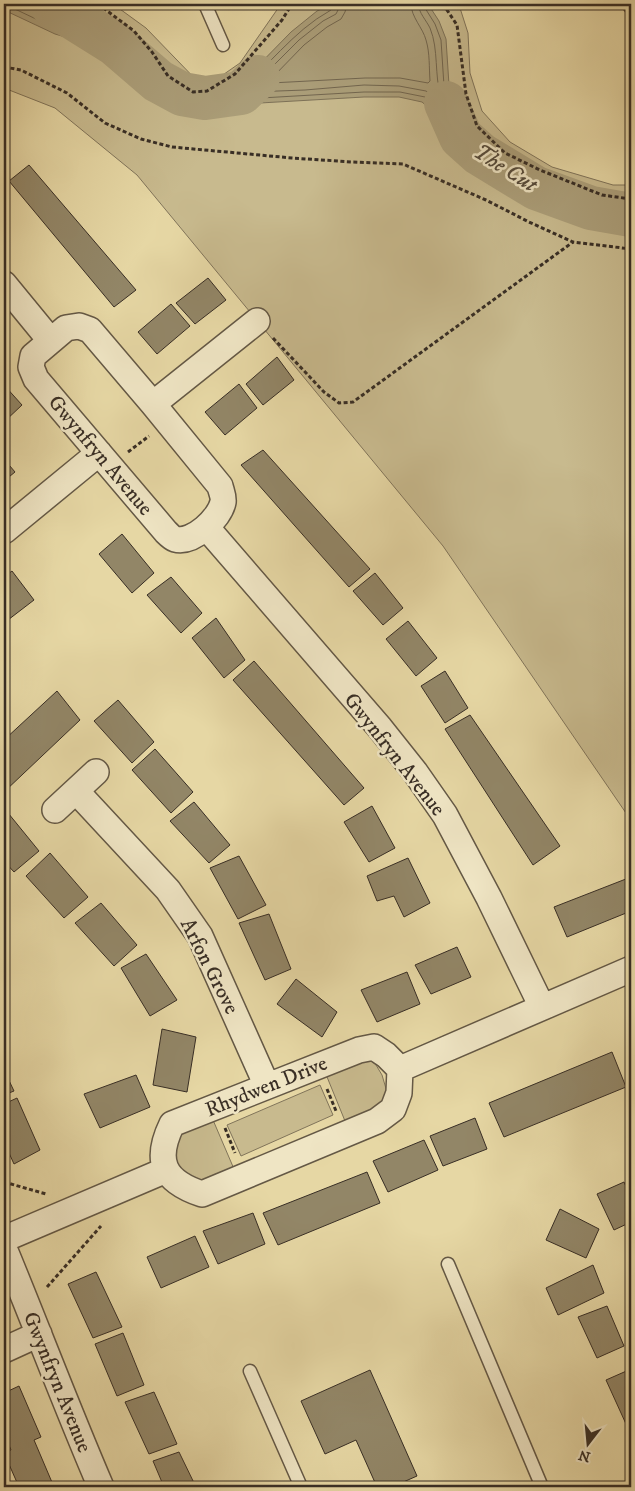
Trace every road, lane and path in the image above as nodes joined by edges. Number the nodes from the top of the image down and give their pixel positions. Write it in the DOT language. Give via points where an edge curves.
graph roads {
  1 [pos="98,4"];
  2 [pos="205,4"];
  3 [pos="292,4"];
  4 [pos="443,4"];
  5 [pos="628,4"];
  6 [pos="631,8"];
  7 [pos="223,45"];
  8 [pos="4,66"];
  9 [pos="631,199"];
  10 [pos="573,242"];
  11 [pos="631,250"];
  12 [pos="4,284"];
  13 [pos="258,321"];
  14 [pos="50,340"];
  15 [pos="160,412"];
  16 [pos="104,460"];
  17 [pos="207,528"];
  18 [pos="4,531"];
  19 [pos="96,772"];
  20 [pos="76,791"];
  21 [pos="56,810"];
  22 [pos="631,969"];
  23 [pos="542,1007"];
  24 [pos="318,1066"];
  25 [pos="400,1069"];
  26 [pos="267,1086"];
  27 [pos="216,1106"];
  28 [pos="345,1135"];
  29 [pos="166,1170"];
  30 [pos="244,1177"];
  31 [pos="95,1200"];
  32 [pos="4,1239"];
  33 [pos="4,1248"];
  34 [pos="448,1264"];
  35 [pos="28,1308"];
  36 [pos="39,1334"];
  37 [pos="4,1350"];
  38 [pos="250,1371"];
  39 [pos="101,1487"];
  40 [pos="301,1487"];
  41 [pos="542,1487"];
  1 -- 3 [label="path" via="134,31 168,76 192,92 207,91 236,74"];
  2 -- 7 [label="lane"];
  4 -- 9 [label="path" via="457,25 466,94 477,126 505,153 540,170 602,195"];
  5 -- 6 [label="lane"];
  8 -- 10 [label="path" via="21,70 67,93 105,123 141,139 172,148 403,164"];
  10 -- 11 [label="path"];
  10 -- 13 [label="path" via="353,402 338,403 324,392"];
  12 -- 14 [label="street"];
  13 -- 15 [label="street"];
  14 -- 15 [label="street, Gwynfryn Avenue" via="66,328 79,326 90,330"];
  14 -- 16 [label="street, Gwynfryn Avenue" via="33,356 31,367 36,379"];
  15 -- 16 [label="path"];
  15 -- 17 [label="street, Gwynfryn Avenue" via="220,486 224,501"];
  16 -- 17 [label="street, Gwynfryn Avenue" via="175,539 186,539"];
  16 -- 18 [label="street"];
  17 -- 23 [label="street, Gwynfryn Avenue" via="415,772 444,815 489,898"];
  19 -- 20 [label="street"];
  20 -- 21 [label="street"];
  20 -- 26 [label="street, Arfon Grove" via="168,890 200,936"];
  22 -- 23 [label="street"];
  23 -- 25 [label="street"];
  24 -- 25 [label="street, Rhydwen Drive" via="374,1047"];
  24 -- 26 [label="street, Rhydwen Drive"];
  24 -- 28 [label="path"];
  25 -- 28 [label="street" via="399,1093 393,1109 377,1121"];
  26 -- 27 [label="street, Rhydwen Drive"];
  27 -- 29 [label="street, Rhydwen Drive" via="172,1124 164,1152"];
  27 -- 30 [label="path"];
  28 -- 30 [label="street"];
  29 -- 30 [label="street" via="175,1182 202,1194"];
  29 -- 31 [label="street"];
  31 -- 32 [label="street"];
  31 -- 35 [label="path" via="104,1222"];
  33 -- 35 [label="street, Gwynfryn Avenue"];
  34 -- 41 [label="lane"];
  35 -- 36 [label="street, Gwynfryn Avenue"];
  36 -- 37 [label="street"];
  36 -- 39 [label="street, Gwynfryn Avenue"];
  38 -- 40 [label="lane"];
}
